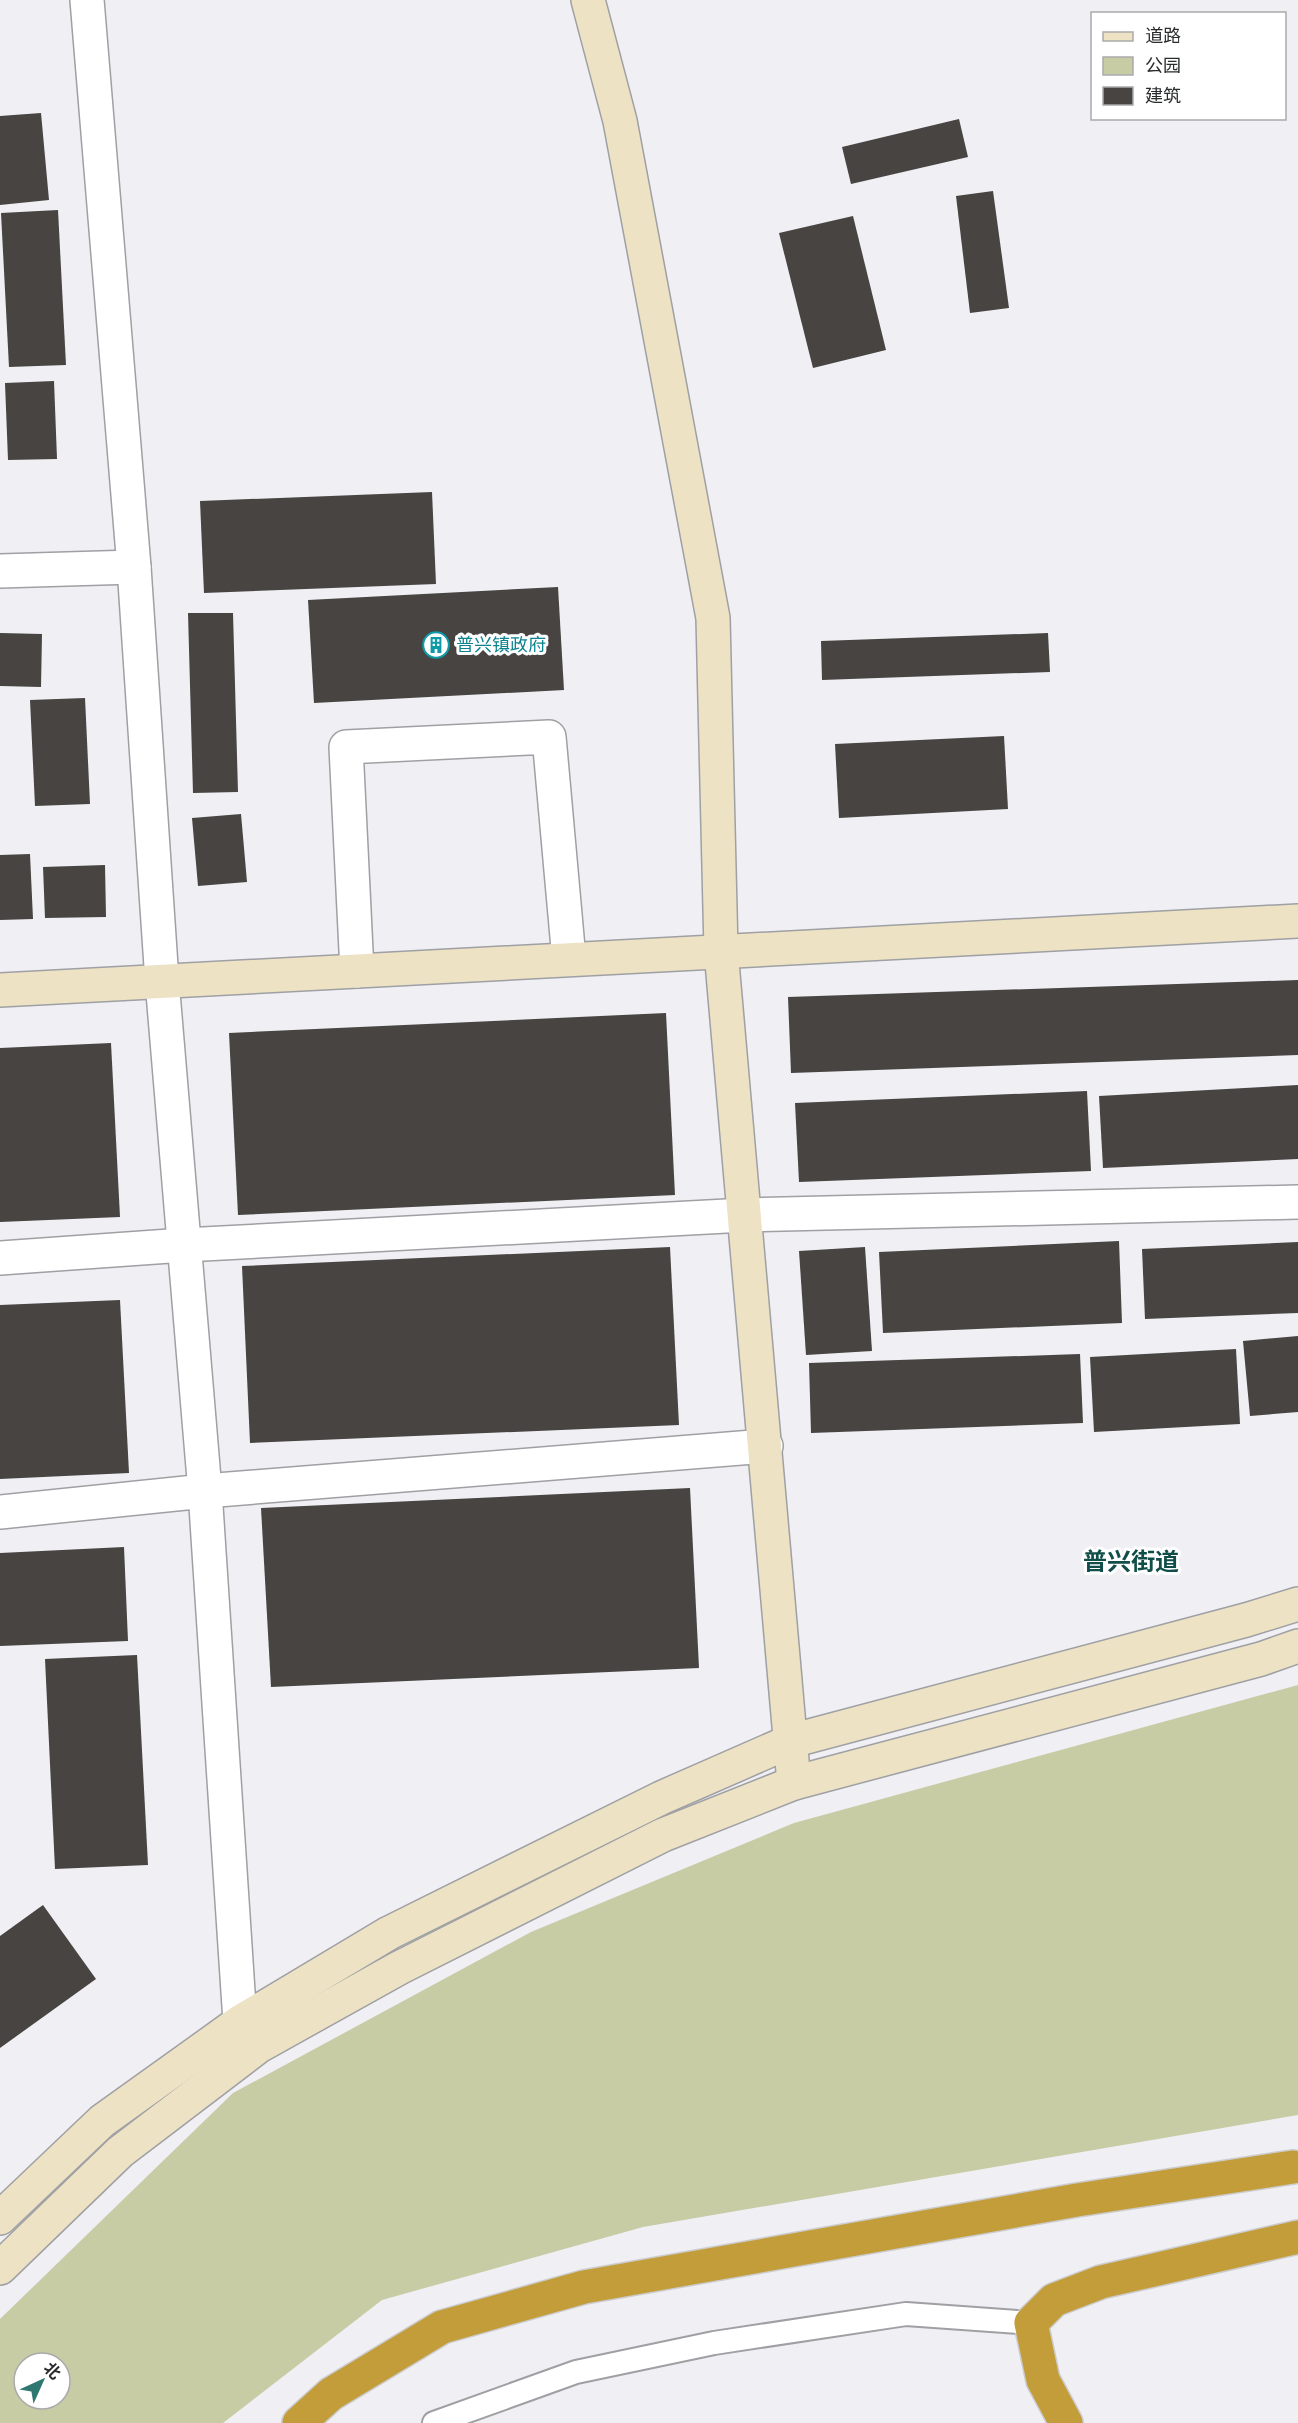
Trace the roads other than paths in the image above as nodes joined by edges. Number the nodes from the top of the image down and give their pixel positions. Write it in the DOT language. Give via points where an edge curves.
graph roads {
  1 [pos="87,0"];
  2 [pos="588,0"];
  3 [pos="134,567"];
  4 [pos="0,571"];
  5 [pos="1298,921"];
  6 [pos="721,951"];
  7 [pos="568,959"];
  8 [pos="357,971"];
  9 [pos="162,981"];
  10 [pos="0,990"];
  11 [pos="1298,1202"];
  12 [pos="745,1215"];
  13 [pos="184,1245"];
  14 [pos="0,1258"];
  15 [pos="766,1446"];
  16 [pos="205,1491"];
  17 [pos="0,1512"];
  18 [pos="1298,1604"];
  19 [pos="1298,1646"];
  20 [pos="791,1741"];
  21 [pos="794,1783"];
  22 [pos="240,2022"];
  23 [pos="1296,2167"];
  24 [pos="0,2218"];
  25 [pos="1298,2237"];
  26 [pos="0,2268"];
  27 [pos="1031,2323"];
  28 [pos="299,2423"];
  29 [pos="434,2423"];
  30 [pos="1066,2423"];
  1 -- 3 [label="street"];
  2 -- 6 [label="street" via="620,122 713,618"];
  3 -- 4 [label="street"];
  3 -- 9 [label="street"];
  5 -- 6 [label="street"];
  6 -- 7 [label="street"];
  6 -- 12 [label="street"];
  7 -- 8 [label="street"];
  7 -- 8 [label="street" via="549,737 346,747"];
  8 -- 9 [label="street"];
  9 -- 10 [label="street"];
  9 -- 13 [label="street"];
  11 -- 12 [label="street"];
  12 -- 13 [label="street"];
  12 -- 15 [label="street"];
  13 -- 14 [label="street"];
  13 -- 16 [label="street"];
  15 -- 16 [label="street"];
  15 -- 20 [label="street"];
  16 -- 17 [label="street"];
  16 -- 22 [label="street"];
  18 -- 20 [label="street"];
  19 -- 21 [label="street"];
  20 -- 21 [label="street"];
  20 -- 22 [label="street" via="661,1798 389,1934"];
  21 -- 26 [label="street" via="663,1835 399,1968 259,2046 120,2152"];
  22 -- 24 [label="street" via="102,2121"];
  23 -- 28 [label="highway" via="1077,2200 584,2287 442,2327 331,2394"];
  25 -- 27 [label="highway" via="1101,2282 1054,2300"];
  27 -- 29 [label="lane" via="906,2314 714,2343 576,2372"];
  27 -- 30 [label="highway" via="1043,2380"];
}
